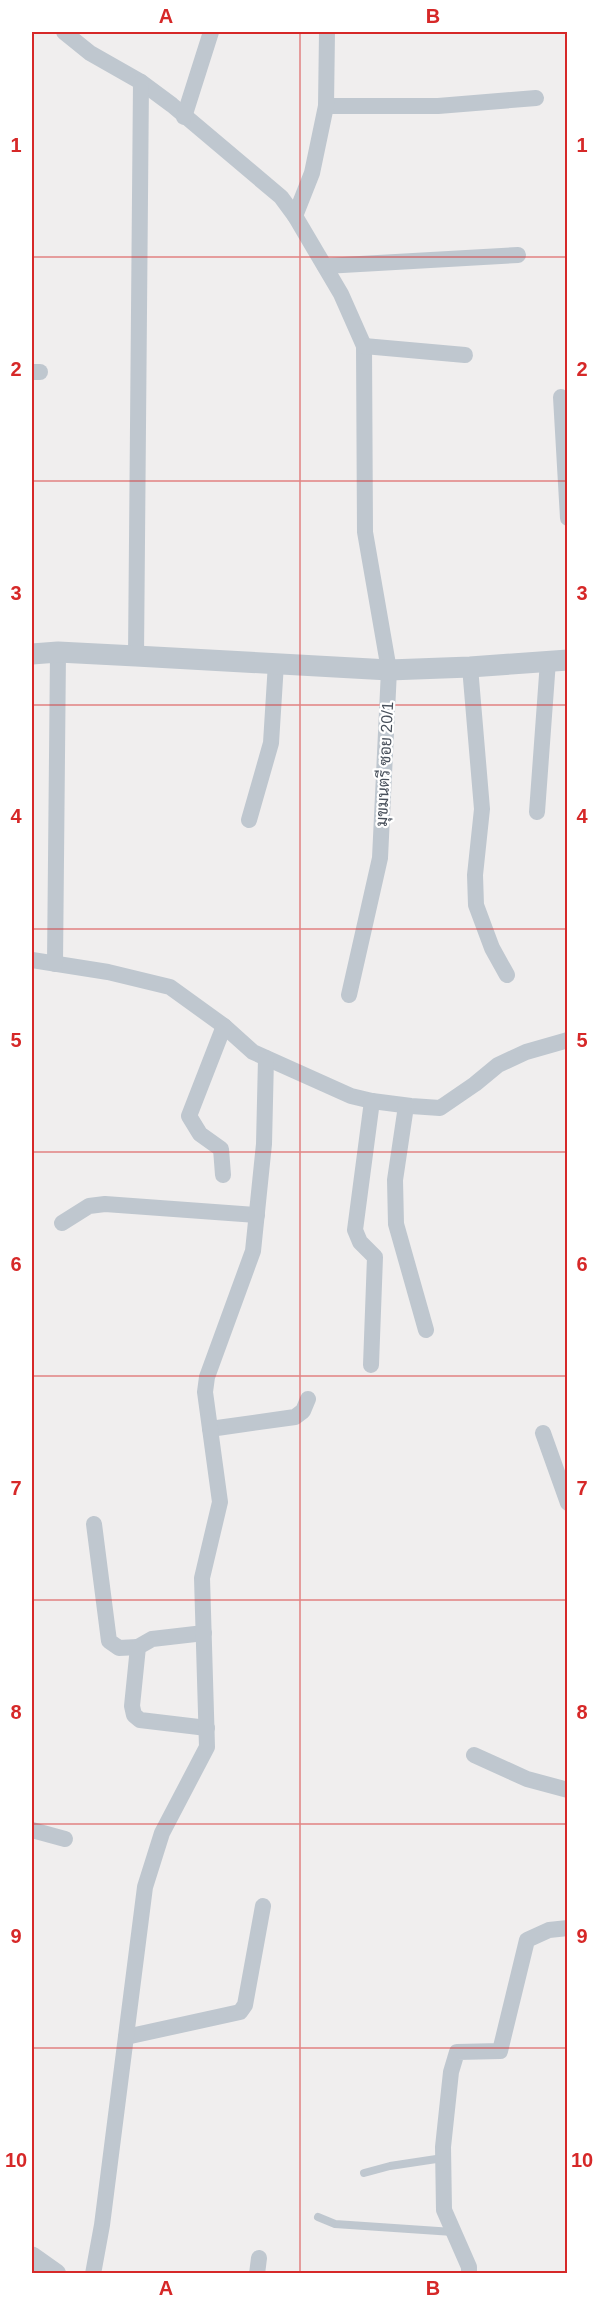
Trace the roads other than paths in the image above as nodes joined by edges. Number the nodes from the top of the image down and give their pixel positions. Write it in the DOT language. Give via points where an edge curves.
graph roads {
  1 [pos="64,32"];
  2 [pos="211,32"];
  3 [pos="327,32"];
  4 [pos="141,82"];
  5 [pos="536,98"];
  6 [pos="326,106"];
  7 [pos="184,117"];
  8 [pos="295,216"];
  9 [pos="518,255"];
  10 [pos="325,266"];
  11 [pos="364,346"];
  12 [pos="465,355"];
  13 [pos="561,397"];
  14 [pos="567,518"];
  15 [pos="58,652"];
  16 [pos="32,654"];
  17 [pos="136,656"];
  18 [pos="558,661"];
  19 [pos="276,663"];
  20 [pos="470,667"];
  21 [pos="389,670"];
  22 [pos="537,812"];
  23 [pos="249,820"];
  24 [pos="32,960"];
  25 [pos="55,964"];
  26 [pos="507,975"];
  27 [pos="348,995"];
  28 [pos="224,1026"];
  29 [pos="567,1040"];
  30 [pos="266,1058"];
  31 [pos="372,1101"];
  32 [pos="405,1106"];
  33 [pos="223,1175"];
  34 [pos="257,1215"];
  35 [pos="63,1223"];
  36 [pos="426,1330"];
  37 [pos="371,1365"];
  38 [pos="308,1399"];
  39 [pos="210,1429"];
  40 [pos="543,1433"];
  41 [pos="567,1503"];
  42 [pos="94,1524"];
  43 [pos="204,1633"];
  44 [pos="138,1647"];
  45 [pos="207,1728"];
  46 [pos="474,1755"];
  47 [pos="567,1790"];
  48 [pos="32,1830"];
  49 [pos="65,1839"];
  50 [pos="263,1906"];
  51 [pos="567,1928"];
  52 [pos="126,2037"];
  53 [pos="443,2158"];
  54 [pos="364,2173"];
  55 [pos="318,2217"];
  56 [pos="454,2232"];
  57 [pos="32,2257"];
  58 [pos="56,2274"];
  59 [pos="93,2274"];
  60 [pos="469,2274"];
  1 -- 4 [label="street"];
  2 -- 7 [label="street"];
  3 -- 6 [label="street"];
  4 -- 7 [label="street"];
  4 -- 17 [label="street"];
  5 -- 6 [label="street" via="438,106"];
  6 -- 8 [label="street" via="312,173"];
  7 -- 8 [label="street" via="281,197"];
  8 -- 10 [label="street"];
  9 -- 10 [label="street"];
  10 -- 11 [label="street"];
  11 -- 12 [label="street"];
  11 -- 21 [label="street, มุขมนตรี ซอย 20/1" via="365,532"];
  13 -- 14 [label="street"];
  15 -- 16 [label="street"];
  15 -- 17 [label="street"];
  15 -- 25 [label="street"];
  17 -- 19 [label="street"];
  18 -- 20 [label="street"];
  18 -- 22 [label="street"];
  19 -- 21 [label="street"];
  19 -- 23 [label="street" via="271,743"];
  20 -- 21 [label="street"];
  20 -- 26 [label="street" via="482,810 476,905"];
  21 -- 27 [label="street, มุขมนตรี ซอย 20/1" via="380,858"];
  24 -- 25 [label="street"];
  25 -- 28 [label="street" via="170,987"];
  28 -- 30 [label="street" via="253,1052"];
  28 -- 33 [label="street" via="189,1116 200,1134 221,1149"];
  29 -- 32 [label="street" via="525,1052 498,1065 440,1108"];
  30 -- 31 [label="street" via="351,1096"];
  30 -- 34 [label="street"];
  31 -- 32 [label="street"];
  31 -- 37 [label="street" via="355,1230 360,1242 375,1257"];
  32 -- 36 [label="street" via="395,1180 396,1224"];
  34 -- 35 [label="street" via="105,1204 89,1206"];
  34 -- 39 [label="street" via="253,1251 207,1377"];
  38 -- 39 [label="street" via="296,1417"];
  39 -- 43 [label="street" via="220,1502 202,1578"];
  40 -- 41 [label="street"];
  42 -- 44 [label="street" via="109,1641 119,1648"];
  43 -- 44 [label="street" via="152,1640"];
  43 -- 45 [label="street"];
  44 -- 45 [label="street" via="134,1715 140,1720"];
  45 -- 52 [label="street" via="207,1747 162,1833 145,1887"];
  46 -- 47 [label="street" via="527,1779"];
  48 -- 49 [label="street"];
  50 -- 52 [label="street" via="245,2005 240,2012"];
  51 -- 53 [label="street" via="549,1930 527,1940 500,2051 457,2052 451,2072"];
  52 -- 59 [label="street"];
  53 -- 54 [label="lane"];
  53 -- 56 [label="street" via="444,2210"];
  55 -- 56 [label="lane" via="335,2224"];
  56 -- 60 [label="street"];
  57 -- 58 [label="street"];
}
